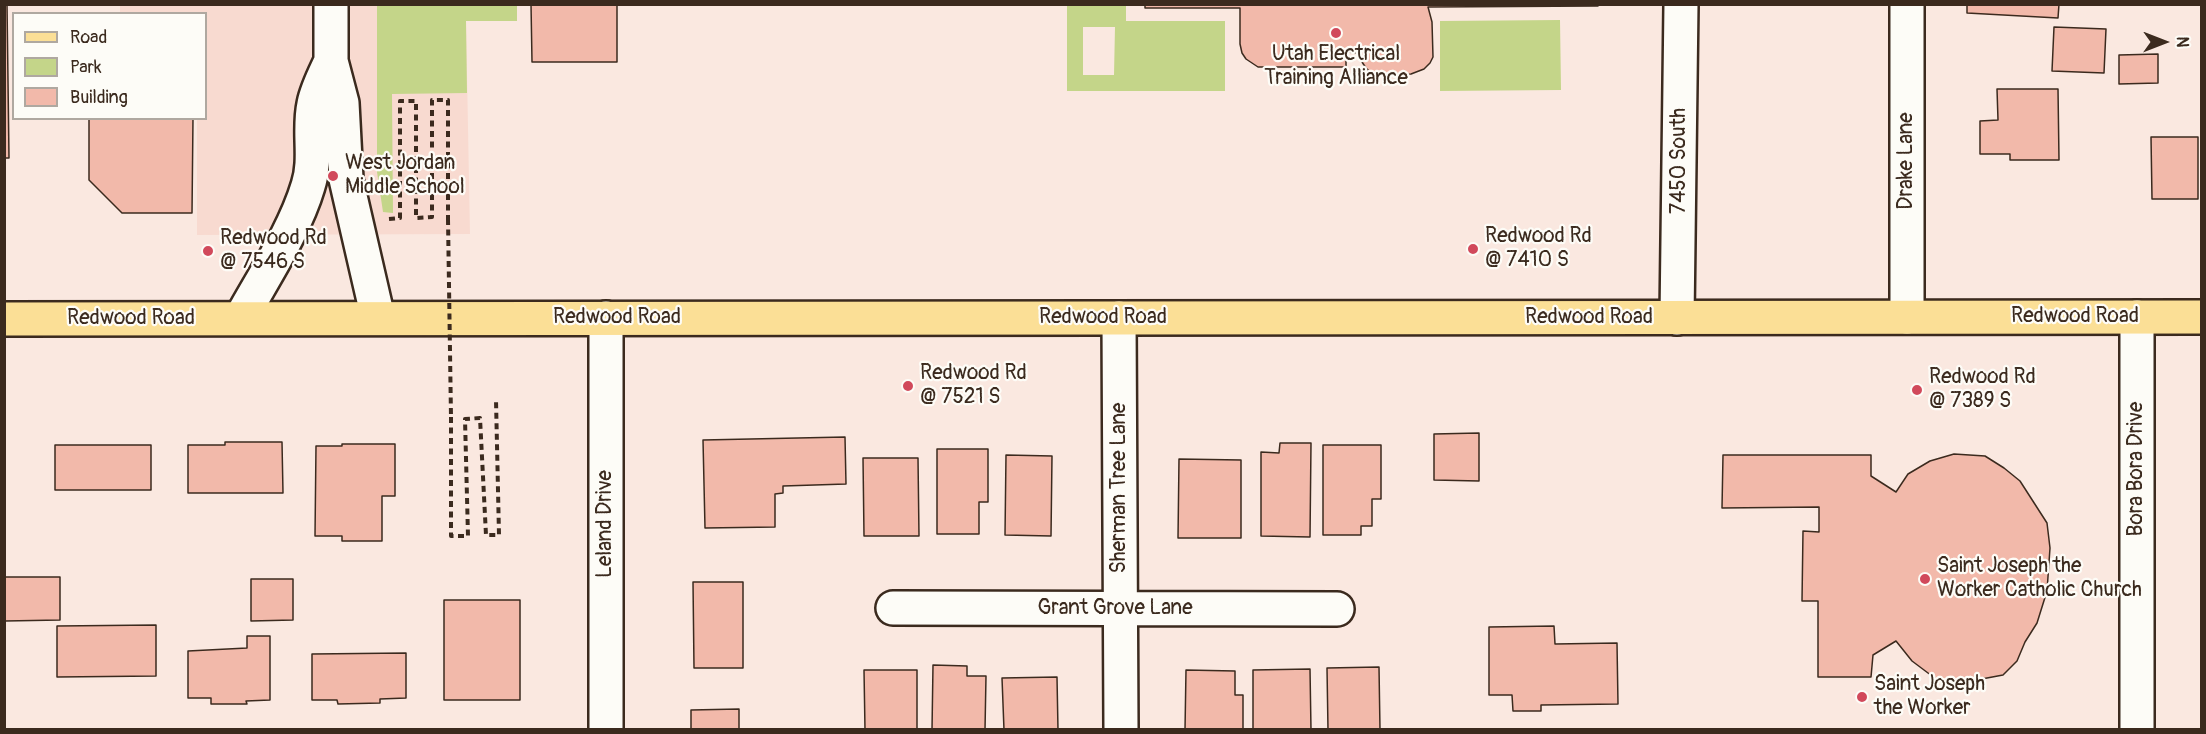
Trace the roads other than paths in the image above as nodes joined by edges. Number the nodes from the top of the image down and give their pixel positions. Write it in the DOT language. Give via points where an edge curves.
graph roads {
  1 [pos="331,4"];
  2 [pos="1681,4"];
  3 [pos="1907,4"];
  4 [pos="331,61"];
  5 [pos="1907,317"];
  6 [pos="2137,317"];
  7 [pos="2202,317"];
  8 [pos="241,318"];
  9 [pos="378,318"];
  10 [pos="606,318"];
  11 [pos="1119,318"];
  12 [pos="1677,318"];
  13 [pos="4,319"];
  14 [pos="893,608"];
  15 [pos="1120,609"];
  16 [pos="1338,609"];
  17 [pos="606,729"];
  18 [pos="1121,729"];
  19 [pos="2137,729"];
  1 -- 4 [label="street"];
  2 -- 12 [label="street, 7450 South"];
  3 -- 5 [label="street, Drake Lane"];
  4 -- 8 [label="street" via="314,102 314,162 308,186"];
  4 -- 9 [label="street" via="342,104 346,179"];
  5 -- 6 [label="main road, Redwood Road"];
  5 -- 12 [label="main road, Redwood Road"];
  6 -- 7 [label="main road, Redwood Road"];
  6 -- 19 [label="street, Bora Bora Drive"];
  8 -- 9 [label="main road, Redwood Road"];
  8 -- 13 [label="main road, Redwood Road"];
  9 -- 10 [label="main road, Redwood Road"];
  10 -- 11 [label="main road, Redwood Road"];
  10 -- 17 [label="street, Leland Drive"];
  11 -- 12 [label="main road, Redwood Road"];
  11 -- 15 [label="street, Sherman Tree Lane"];
  14 -- 15 [label="street, Grant Grove Lane"];
  15 -- 16 [label="street, Grant Grove Lane"];
  15 -- 18 [label="street, Sherman Tree Lane"];
}
